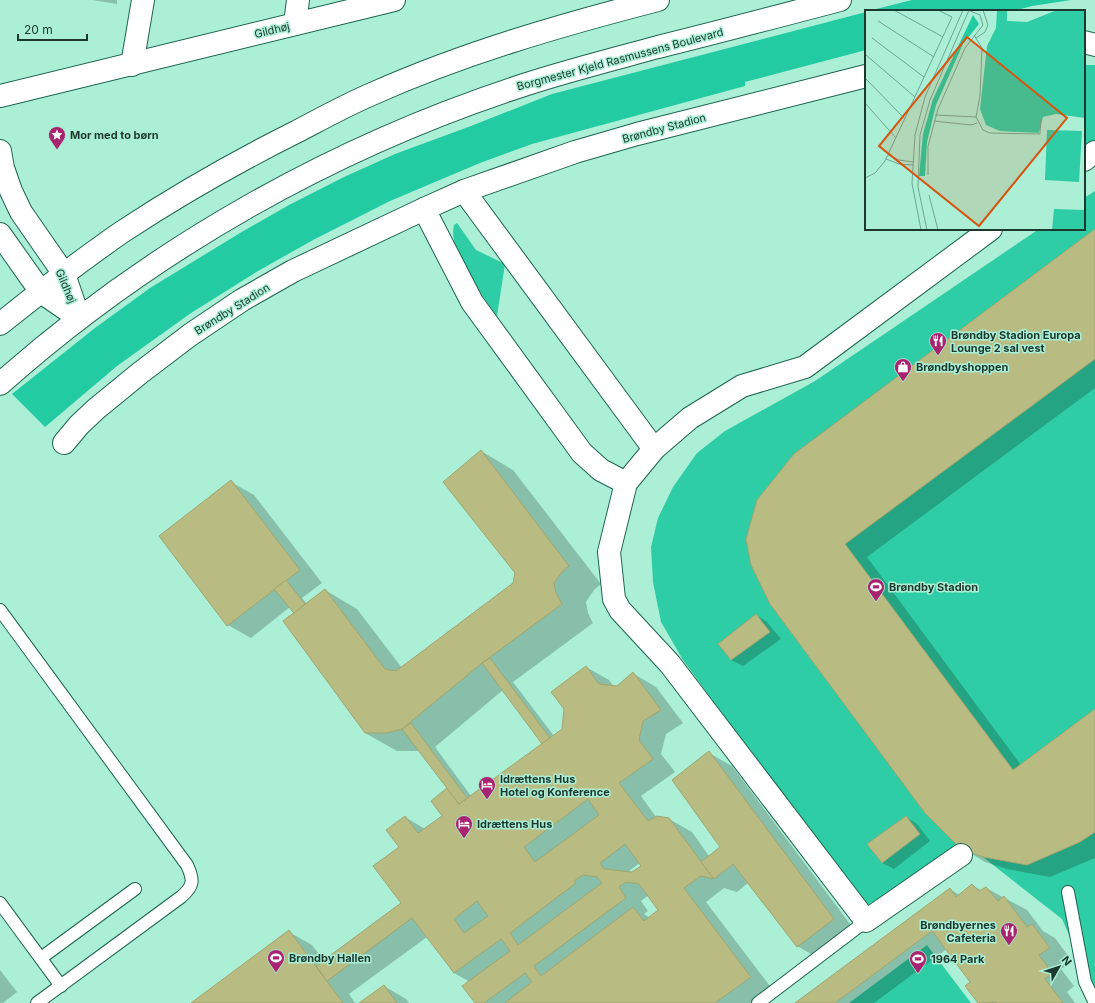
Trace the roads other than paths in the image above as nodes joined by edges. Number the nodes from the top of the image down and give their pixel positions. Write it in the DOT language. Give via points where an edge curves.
graph roads {
  1 [pos="143,0"];
  2 [pos="298,0"];
  3 [pos="394,0"];
  4 [pos="658,0"];
  5 [pos="840,0"];
  6 [pos="296,24"];
  7 [pos="1095,34"];
  8 [pos="1085,35"];
  9 [pos="1085,42"];
  10 [pos="1095,46"];
  11 [pos="132,65"];
  12 [pos="865,76"];
  13 [pos="0,96"];
  14 [pos="0,151"];
  15 [pos="1095,152"];
  16 [pos="1085,159"];
  17 [pos="464,191"];
  18 [pos="424,209"];
  19 [pos="990,230"];
  20 [pos="0,234"];
  21 [pos="64,274"];
  22 [pos="41,292"];
  23 [pos="79,318"];
  24 [pos="0,324"];
  25 [pos="0,384"];
  26 [pos="64,443"];
  27 [pos="654,448"];
  28 [pos="626,483"];
  29 [pos="0,610"];
  30 [pos="960,855"];
  31 [pos="135,889"];
  32 [pos="1068,892"];
  33 [pos="0,903"];
  34 [pos="866,921"];
  35 [pos="41,958"];
  36 [pos="61,986"];
  37 [pos="37,1003"];
  38 [pos="758,1003"];
  39 [pos="1095,1003"];
  1 -- 11 [label="street"];
  2 -- 6 [label="street, Gildhøj"];
  3 -- 6 [label="street, Gildhøj"];
  4 -- 21 [label="street" via="522,38 445,64 372,94 236,163 182,194"];
  5 -- 23 [label="street, Borgmester Kjeld Rasmussens Boulevard" via="526,84 397,132 265,197 203,233"];
  6 -- 11 [label="street, Gildhøj"];
  7 -- 8 [label="street"];
  9 -- 10 [label="street"];
  11 -- 13 [label="street, Gildhøj"];
  12 -- 17 [label="street, Brøndby Stadion" via="637,134 575,152"];
  14 -- 21 [label="street, Gildhøj" via="3,168 21,212"];
  15 -- 16 [label="street"];
  17 -- 18 [label="street, Brøndby Stadion"];
  17 -- 27 [label="street"];
  18 -- 26 [label="street, Brøndby Stadion" via="293,271 242,300 190,335 123,386 79,425"];
  18 -- 28 [label="street" via="472,302 582,453 601,470"];
  19 -- 27 [label="street" via="805,367 742,386 690,418"];
  20 -- 22 [label="street, Gildhøj"];
  21 -- 22 [label="street"];
  21 -- 23 [label="street, Gildhøj"];
  22 -- 23 [label="street, Gildhøj"];
  22 -- 24 [label="street"];
  23 -- 25 [label="street, Borgmester Kjeld Rasmussens Boulevard"];
  27 -- 28 [label="street"];
  28 -- 34 [label="street" via="609,552 614,599 620,610 670,664"];
  29 -- 36 [label="lane" via="187,865 191,874 192,884 181,897"];
  30 -- 34 [label="street"];
  31 -- 35 [label="lane"];
  32 -- 39 [label="lane" via="1085,982"];
  33 -- 35 [label="lane"];
  34 -- 38 [label="lane"];
  35 -- 36 [label="lane"];
  36 -- 37 [label="lane"];
}
